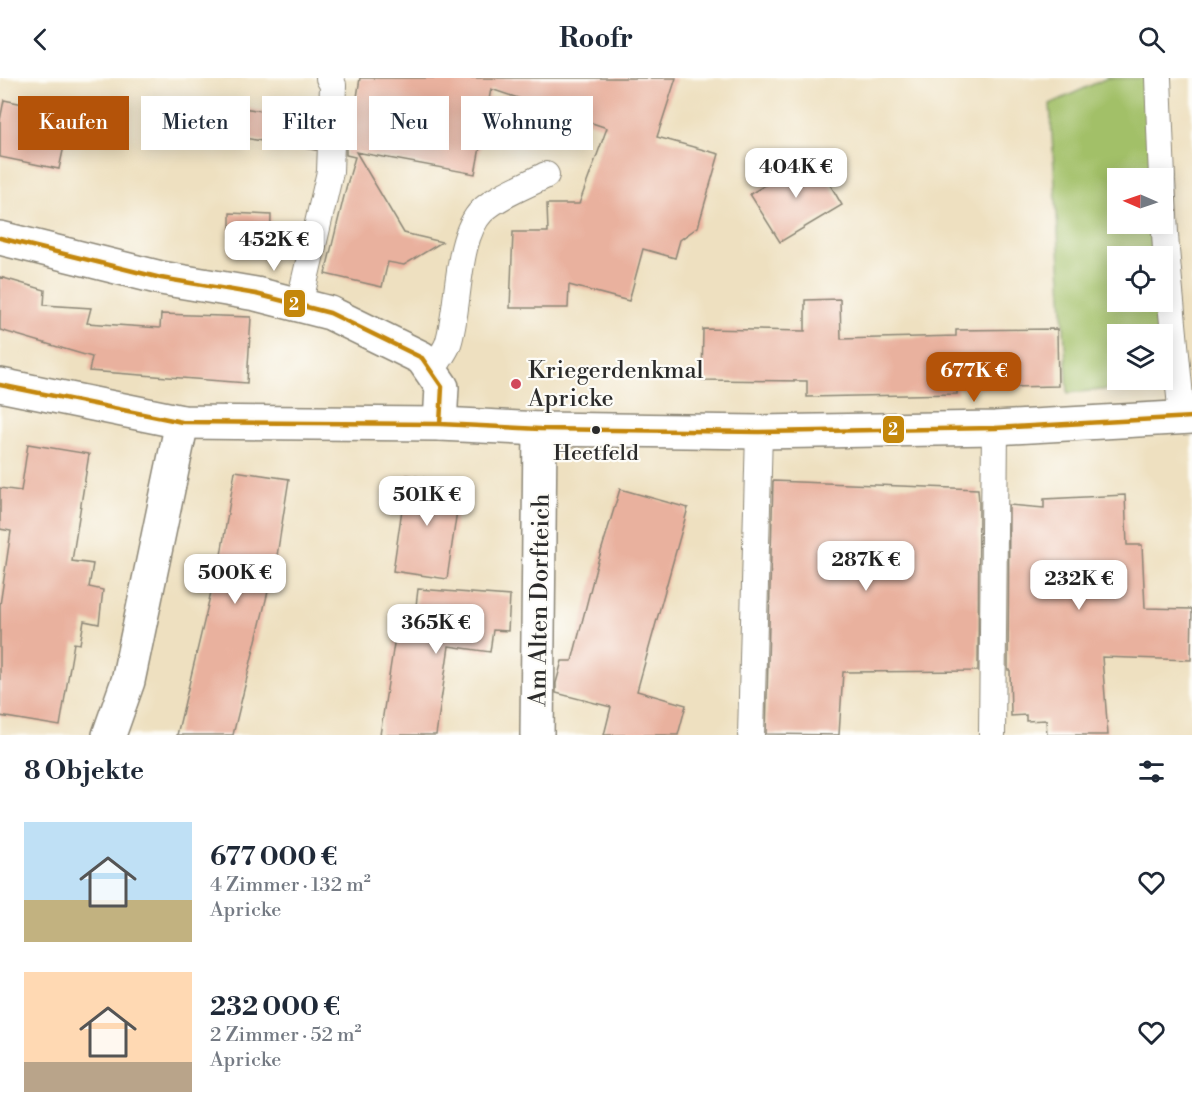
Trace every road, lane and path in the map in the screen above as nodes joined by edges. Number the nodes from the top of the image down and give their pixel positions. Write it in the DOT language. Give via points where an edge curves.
graph roads {
  1 [pos="329,78"];
  2 [pos="1158,78"];
  3 [pos="1162,168"];
  4 [pos="546,175"];
  5 [pos="1165,234"];
  6 [pos="0,238"];
  7 [pos="299,305"];
  8 [pos="431,372"];
  9 [pos="0,385"];
  10 [pos="1187,417"];
  11 [pos="182,422"];
  12 [pos="440,424"];
  13 [pos="995,428"];
  14 [pos="540,429"];
  15 [pos="759,432"];
  16 [pos="109,735"];
  17 [pos="537,735"];
  18 [pos="751,735"];
  19 [pos="992,735"];
  1 -- 7 [label="lane" via="333,85 330,172"];
  2 -- 3 [label="lane"];
  4 -- 8 [label="lane" via="482,211 471,226 447,346"];
  5 -- 10 [label="lane"];
  6 -- 7 [label="street" via="161,278"];
  7 -- 8 [label="street" via="330,313 422,358"];
  8 -- 12 [label="street" via="442,387"];
  9 -- 11 [label="street"];
  10 -- 13 [label="street"];
  11 -- 12 [label="street"];
  11 -- 16 [label="street" via="128,681"];
  12 -- 14 [label="street"];
  13 -- 15 [label="street"];
  13 -- 19 [label="lane"];
  14 -- 15 [label="street"];
  14 -- 17 [label="street, Am Alten Dorfteich"];
  15 -- 18 [label="lane"];
}
